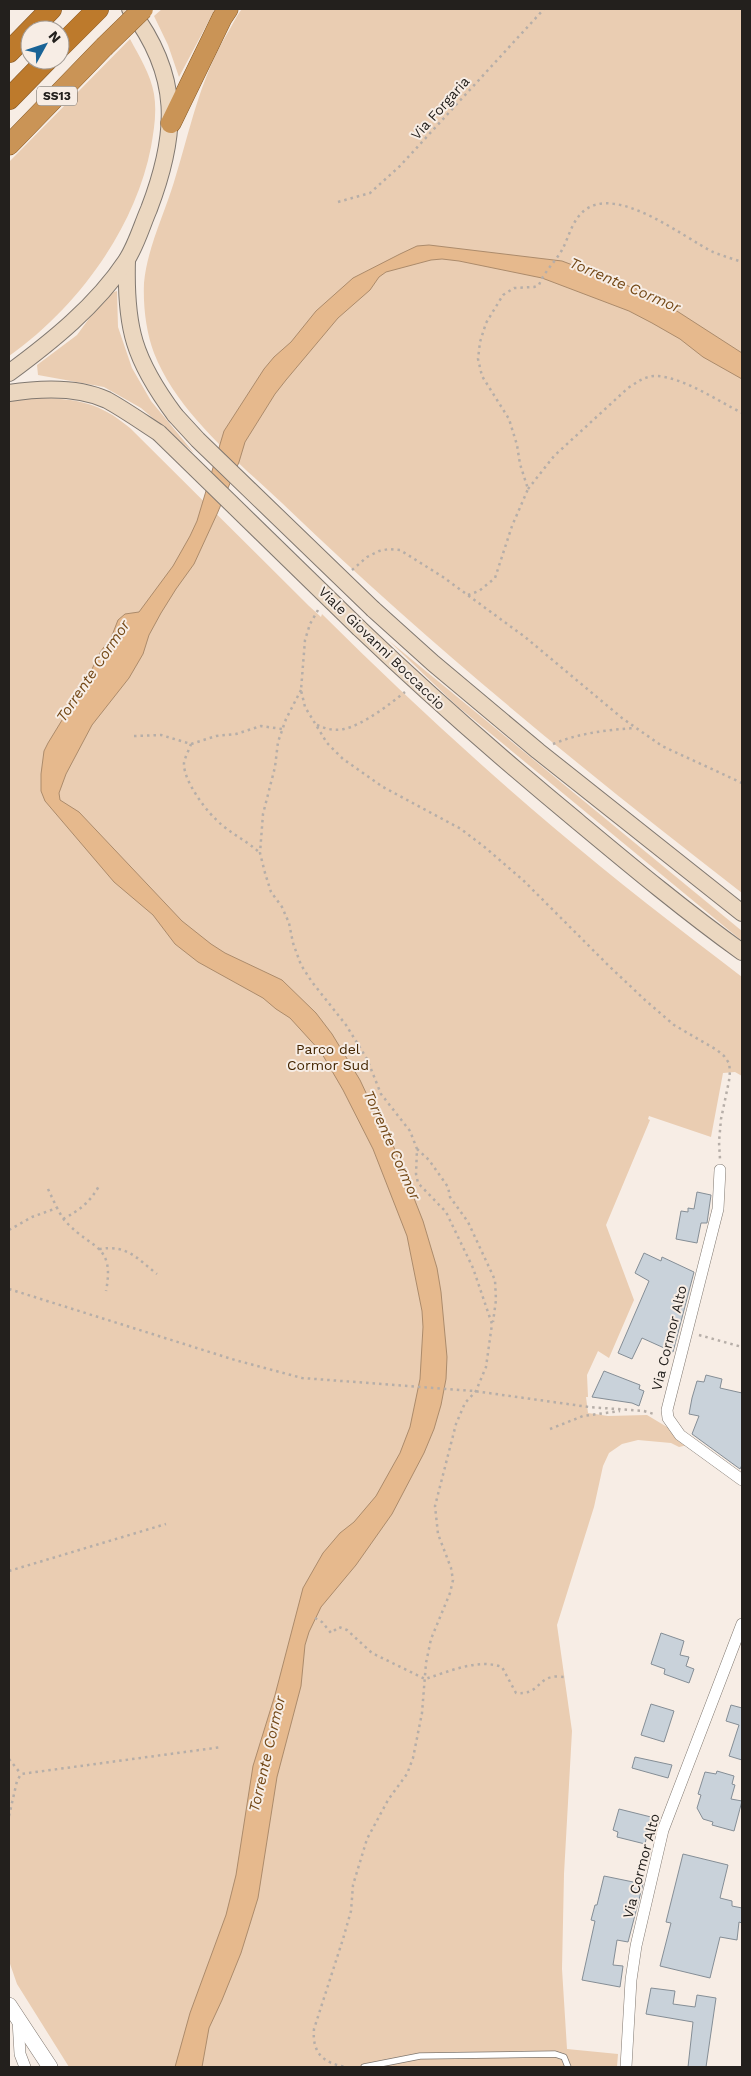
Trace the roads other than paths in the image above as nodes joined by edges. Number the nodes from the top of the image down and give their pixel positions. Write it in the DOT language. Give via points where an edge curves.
graph roads {
  1 [pos="51,9"];
  2 [pos="98,9"];
  3 [pos="130,9"];
  4 [pos="143,9"];
  5 [pos="228,9"];
  6 [pos="70,37"];
  7 [pos="9,52"];
  8 [pos="37,70"];
  9 [pos="9,99"];
  10 [pos="171,123"];
  11 [pos="9,145"];
  12 [pos="127,260"];
  13 [pos="9,374"];
  14 [pos="9,393"];
  15 [pos="742,913"];
  16 [pos="742,952"];
  17 [pos="720,1170"];
  18 [pos="742,1480"];
  19 [pos="742,1624"];
  20 [pos="9,2005"];
  21 [pos="18,2020"];
  22 [pos="25,2067"];
  23 [pos="50,2067"];
  24 [pos="364,2067"];
  25 [pos="568,2067"];
  26 [pos="626,2067"];
  1 -- 7 [label="highway"];
  2 -- 6 [label="highway"];
  3 -- 10 [label="main road" via="157,51 169,93"];
  4 -- 11 [label="highway, SS13, bridge"];
  5 -- 10 [label="highway"];
  8 -- 9 [label="highway"];
  10 -- 12 [label="main road" via="156,189"];
  12 -- 13 [label="main road" via="72,322"];
  12 -- 15 [label="main road, Viale Giovanni Boccaccio, bridge" via="129,323 134,343 158,392 175,416 433,663"];
  14 -- 16 [label="main road, Viale Giovanni Boccaccio, bridge" via="41,388 79,392 105,399 159,433 359,628 520,774"];
  17 -- 18 [label="street, Via Cormor Alto" via="718,1209 668,1402 668,1418 680,1435"];
  19 -- 26 [label="street, Via Cormor Alto" via="663,1830 635,1954"];
  20 -- 21 [label="street"];
  21 -- 22 [label="street" via="20,2054"];
  21 -- 23 [label="street"];
  24 -- 25 [label="lane" via="420,2056 556,2054 564,2057"];
}
